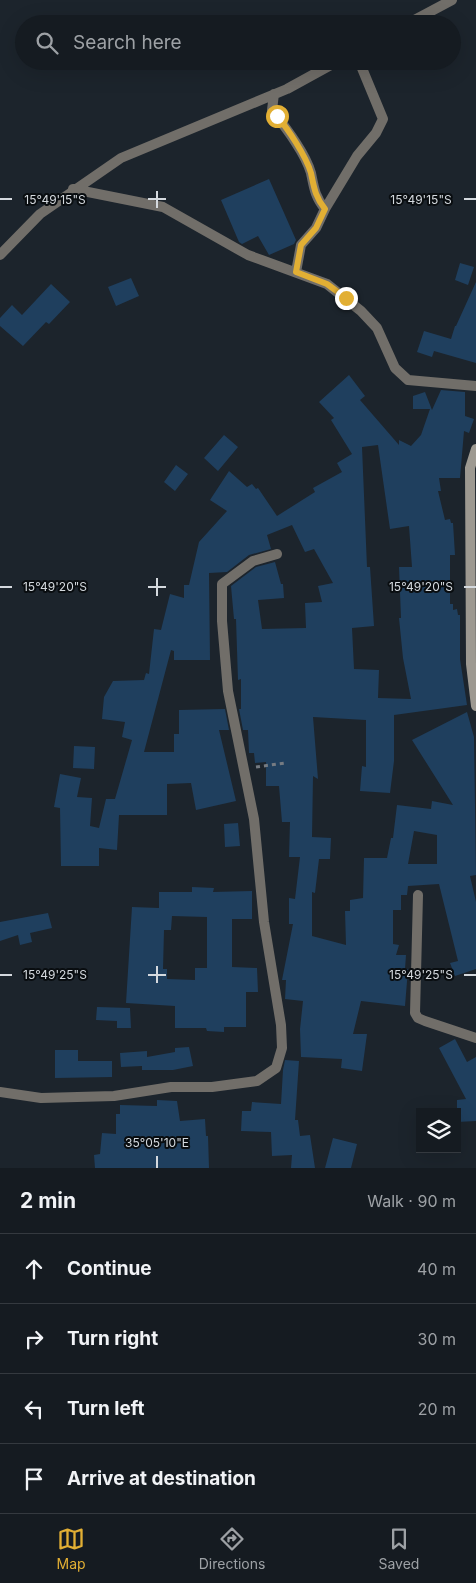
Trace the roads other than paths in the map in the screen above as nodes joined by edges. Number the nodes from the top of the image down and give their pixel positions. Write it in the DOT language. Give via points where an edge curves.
graph roads {
  1 [pos="452,0"];
  2 [pos="424,15"];
  3 [pos="321,70"];
  4 [pos="363,70"];
  5 [pos="274,94"];
  6 [pos="73,189"];
  7 [pos="325,209"];
  8 [pos="0,254"];
  9 [pos="296,272"];
  10 [pos="476,386"];
  11 [pos="476,449"];
  12 [pos="277,554"];
  13 [pos="476,706"];
  14 [pos="418,895"];
  15 [pos="476,1038"];
  16 [pos="0,1092"];
  1 -- 2 [label="street"];
  3 -- 5 [label="street"];
  4 -- 7 [label="street" via="383,119"];
  5 -- 6 [label="street" via="134,152"];
  5 -- 7 [label="street" via="272,110 300,152 310,173 316,198"];
  6 -- 8 [label="street" via="40,214"];
  6 -- 9 [label="street" via="163,208 248,255"];
  7 -- 9 [label="street" via="316,228 301,245"];
  9 -- 10 [label="street" via="327,284 361,311 377,328 395,368 408,380"];
  11 -- 13 [label="street" via="470,468 471,664"];
  12 -- 16 [label="street" via="253,561 222,584 228,690 254,819 264,922 280,1025 282,1048 276,1068 257,1082 171,1087 114,1096 65,1099"];
  14 -- 15 [label="street" via="415,1013 425,1021"];
}
